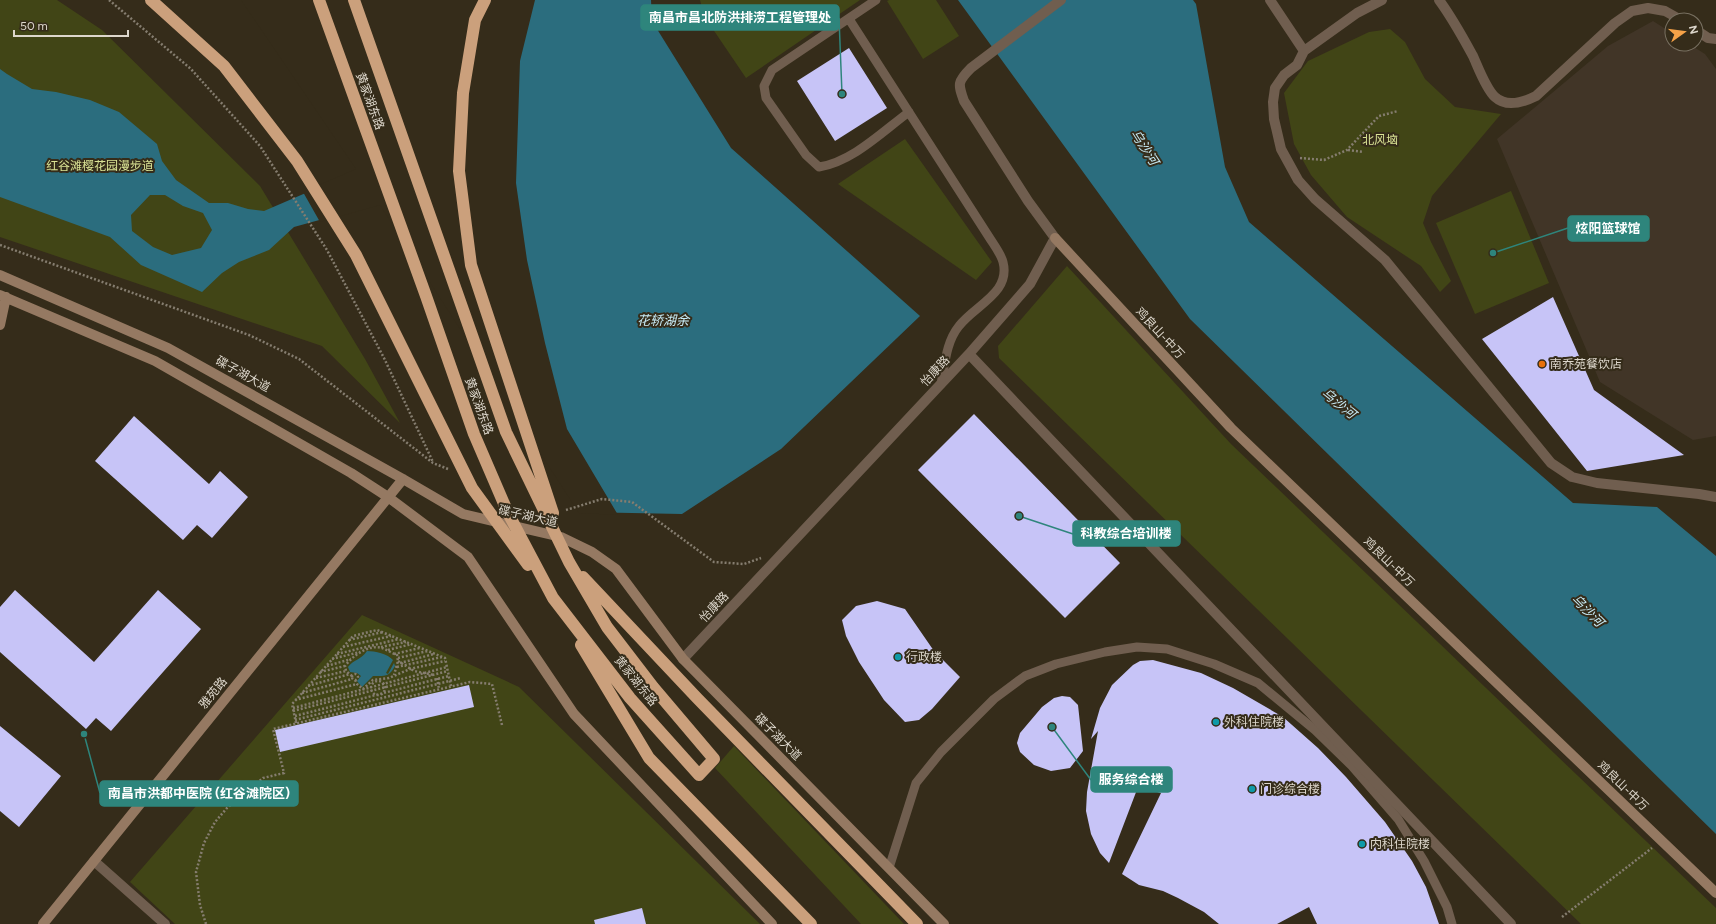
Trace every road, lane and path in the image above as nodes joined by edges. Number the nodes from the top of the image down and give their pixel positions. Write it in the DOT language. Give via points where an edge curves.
graph roads {
  1 [pos="109,0"];
  2 [pos="151,0"];
  3 [pos="319,0"];
  4 [pos="354,0"];
  5 [pos="481,0"];
  6 [pos="485,0"];
  7 [pos="876,0"];
  8 [pos="1061,0"];
  9 [pos="1270,0"];
  10 [pos="1382,0"];
  11 [pos="1440,0"];
  12 [pos="1665,12"];
  13 [pos="850,19"];
  14 [pos="475,20"];
  15 [pos="1704,35"];
  16 [pos="1716,39"];
  17 [pos="1304,51"];
  18 [pos="1398,111"];
  19 [pos="909,112"];
  20 [pos="1347,150"];
  21 [pos="1363,152"];
  22 [pos="1286,158"];
  23 [pos="1055,238"];
  24 [pos="0,245"];
  25 [pos="0,275"];
  26 [pos="3,296"];
  27 [pos="0,325"];
  28 [pos="969,354"];
  29 [pos="941,384"];
  30 [pos="433,464"];
  31 [pos="454,471"];
  32 [pos="403,479"];
  33 [pos="388,497"];
  34 [pos="1716,497"];
  35 [pos="564,510"];
  36 [pos="764,556"];
  37 [pos="569,562"];
  38 [pos="553,598"];
  39 [pos="392,636"];
  40 [pos="399,639"];
  41 [pos="406,642"];
  42 [pos="412,644"];
  43 [pos="342,647"];
  44 [pos="380,648"];
  45 [pos="421,648"];
  46 [pos="387,650"];
  47 [pos="362,651"];
  48 [pos="428,651"];
  49 [pos="336,654"];
  50 [pos="394,654"];
  51 [pos="435,654"];
  52 [pos="442,657"];
  53 [pos="353,658"];
  54 [pos="683,659"];
  55 [pos="331,660"];
  56 [pos="445,661"];
  57 [pos="398,662"];
  58 [pos="404,665"];
  59 [pos="326,666"];
  60 [pos="345,666"];
  61 [pos="447,667"];
  62 [pos="410,669"];
  63 [pos="346,670"];
  64 [pos="448,671"];
  65 [pos="320,672"];
  66 [pos="424,673"];
  67 [pos="434,675"];
  68 [pos="351,676"];
  69 [pos="394,676"];
  70 [pos="449,676"];
  71 [pos="314,678"];
  72 [pos="460,678"];
  73 [pos="437,679"];
  74 [pos="355,680"];
  75 [pos="377,680"];
  76 [pos="450,680"];
  77 [pos="384,683"];
  78 [pos="438,683"];
  79 [pos="357,684"];
  80 [pos="308,686"];
  81 [pos="451,686"];
  82 [pos="371,687"];
  83 [pos="386,687"];
  84 [pos="363,689"];
  85 [pos="440,689"];
  86 [pos="372,691"];
  87 [pos="384,692"];
  88 [pos="302,693"];
  89 [pos="376,695"];
  90 [pos="295,701"];
  91 [pos="293,709"];
  92 [pos="294,716"];
  93 [pos="295,720"];
  94 [pos="296,723"];
  95 [pos="502,725"];
  96 [pos="1661,841"];
  97 [pos="94,861"];
  98 [pos="889,868"];
  99 [pos="1716,893"];
  100 [pos="1562,917"];
  101 [pos="159,922"];
  102 [pos="43,924"];
  103 [pos="206,924"];
  104 [pos="772,924"];
  105 [pos="811,924"];
  106 [pos="917,924"];
  107 [pos="944,924"];
  108 [pos="1452,924"];
  109 [pos="1511,924"];
  1 -- 30 [label="path" via="191,69 260,146 327,250 384,358"];
  2 -- 38 [label="highway" via="224,66 297,161 356,255 472,488"];
  3 -- 38 [label="highway, 黄家湖东路" via="474,434 508,513"];
  4 -- 37 [label="highway, 黄家湖东路" via="506,432"];
  5 -- 14 [label="highway"];
  6 -- 14 [label="highway"];
  7 -- 13 [label="lane"];
  8 -- 23 [label="street" via="971,68 960,78 959,86 964,101 1028,201"];
  9 -- 17 [label="street"];
  10 -- 17 [label="street" via="1357,13"];
  11 -- 12 [label="street" via="1455,22 1495,97 1505,102 1521,103 1536,96 1615,23 1632,11 1648,8"];
  13 -- 19 [label="lane"];
  13 -- 19 [label="lane" via="772,70 764,86 766,98 806,155 819,167 833,165 849,157"];
  14 -- 37 [label="highway" via="463,93 460,171 471,265"];
  15 -- 16 [label="street"];
  17 -- 22 [label="street" via="1297,66 1284,75 1275,88 1274,119 1281,149"];
  18 -- 20 [label="path" via="1379,116"];
  19 -- 29 [label="lane" via="1003,261 1004,279 996,291 959,325 949,341"];
  20 -- 21 [label="path"];
  20 -- 22 [label="path" via="1324,160"];
  22 -- 34 [label="street" via="1298,180 1315,199 1385,260 1552,463 1572,477 1597,483"];
  23 -- 28 [label="street, 怡康路" via="1030,284"];
  23 -- 96 [label="main road, 鸡良山-中万" via="1231,428"];
  24 -- 30 [label="path" via="249,335 299,359"];
  25 -- 32 [label="main road, 碟子湖大道" via="168,348"];
  26 -- 27 [label="main road"];
  26 -- 33 [label="main road" via="156,361"];
  28 -- 29 [label="street, 怡康路"];
  28 -- 109 [label="street"];
  29 -- 54 [label="street, 怡康路"];
  30 -- 31 [label="path"];
  32 -- 33 [label="main road, 雅苑路"];
  32 -- 54 [label="main road, 碟子湖大道" via="463,514 560,537 592,552 616,569"];
  33 -- 97 [label="main road, 雅苑路"];
  33 -- 104 [label="main road" via="468,557 574,714"];
  35 -- 36 [label="path" via="602,500 632,502 714,562 744,564"];
  37 -- 38 [label="highway, 黄家湖东路" via="607,627 653,687 714,758 700,775 630,698"];
  37 -- 106 [label="highway"];
  38 -- 105 [label="highway" via="649,758"];
  39 -- 40 [label="path"];
  39 -- 43 [label="path"];
  39 -- 43 [label="path" via="377,630 353,636"];
  40 -- 41 [label="path"];
  40 -- 49 [label="path"];
  41 -- 42 [label="path"];
  41 -- 44 [label="path"];
  42 -- 45 [label="path"];
  42 -- 46 [label="path"];
  43 -- 49 [label="path"];
  44 -- 46 [label="path"];
  44 -- 47 [label="path"];
  45 -- 48 [label="path"];
  45 -- 50 [label="path"];
  46 -- 50 [label="path"];
  47 -- 53 [label="path"];
  47 -- 55 [label="path"];
  48 -- 51 [label="path"];
  48 -- 57 [label="path"];
  49 -- 55 [label="path"];
  50 -- 57 [label="path"];
  51 -- 52 [label="path"];
  51 -- 57 [label="path"];
  52 -- 56 [label="path"];
  52 -- 58 [label="path"];
  53 -- 59 [label="path"];
  53 -- 60 [label="path"];
  54 -- 98 [label="main road, 碟子湖大道"];
  55 -- 59 [label="path"];
  56 -- 61 [label="path"];
  56 -- 62 [label="path"];
  57 -- 58 [label="path"];
  57 -- 58 [label="path"];
  57 -- 69 [label="path"];
  58 -- 62 [label="path"];
  59 -- 65 [label="path"];
  60 -- 63 [label="path"];
  60 -- 65 [label="path"];
  61 -- 64 [label="path"];
  61 -- 66 [label="path"];
  62 -- 66 [label="path"];
  62 -- 69 [label="path"];
  63 -- 68 [label="path"];
  63 -- 71 [label="path"];
  64 -- 67 [label="path"];
  64 -- 70 [label="path"];
  65 -- 71 [label="path"];
  66 -- 67 [label="path"];
  66 -- 77 [label="path"];
  67 -- 73 [label="path"];
  67 -- 83 [label="path"];
  68 -- 74 [label="path"];
  68 -- 74 [label="path" via="357,675"];
  68 -- 80 [label="path"];
  68 -- 88 [label="path"];
  69 -- 75 [label="path"];
  70 -- 73 [label="path"];
  70 -- 76 [label="path"];
  71 -- 80 [label="path"];
  72 -- 76 [label="path"];
  73 -- 78 [label="path"];
  73 -- 87 [label="path"];
  74 -- 79 [label="path"];
  75 -- 77 [label="path"];
  75 -- 82 [label="path"];
  75 -- 84 [label="path" via="373,680"];
  76 -- 78 [label="path"];
  76 -- 81 [label="path"];
  77 -- 82 [label="path"];
  77 -- 83 [label="path"];
  78 -- 85 [label="path"];
  78 -- 93 [label="path"];
  79 -- 84 [label="path"];
  79 -- 90 [label="path"];
  80 -- 88 [label="path"];
  81 -- 85 [label="path"];
  81 -- 95 [label="path" via="470,682 492,684"];
  82 -- 84 [label="path"];
  82 -- 86 [label="path"];
  83 -- 86 [label="path"];
  83 -- 87 [label="path"];
  84 -- 91 [label="path"];
  85 -- 94 [label="path"];
  86 -- 89 [label="path"];
  86 -- 91 [label="path"];
  87 -- 89 [label="path"];
  88 -- 90 [label="path"];
  89 -- 92 [label="path"];
  90 -- 91 [label="path" via="292,704"];
  91 -- 92 [label="path"];
  92 -- 93 [label="path"];
  93 -- 94 [label="path"];
  94 -- 103 [label="path" via="273,729 284,773 263,778 227,808 215,822 204,843 196,872 200,905"];
  96 -- 99 [label="main road, 鸡良山-中万"];
  96 -- 100 [label="path"];
  97 -- 101 [label="street"];
  97 -- 102 [label="main road, 雅苑路"];
  98 -- 107 [label="main road, 碟子湖大道"];
  98 -- 108 [label="lane" via="916,783 941,752 994,699 1026,676 1056,664 1124,649 1167,649 1214,664 1258,683 1315,730 1352,766 1398,819 1424,861"];
}
